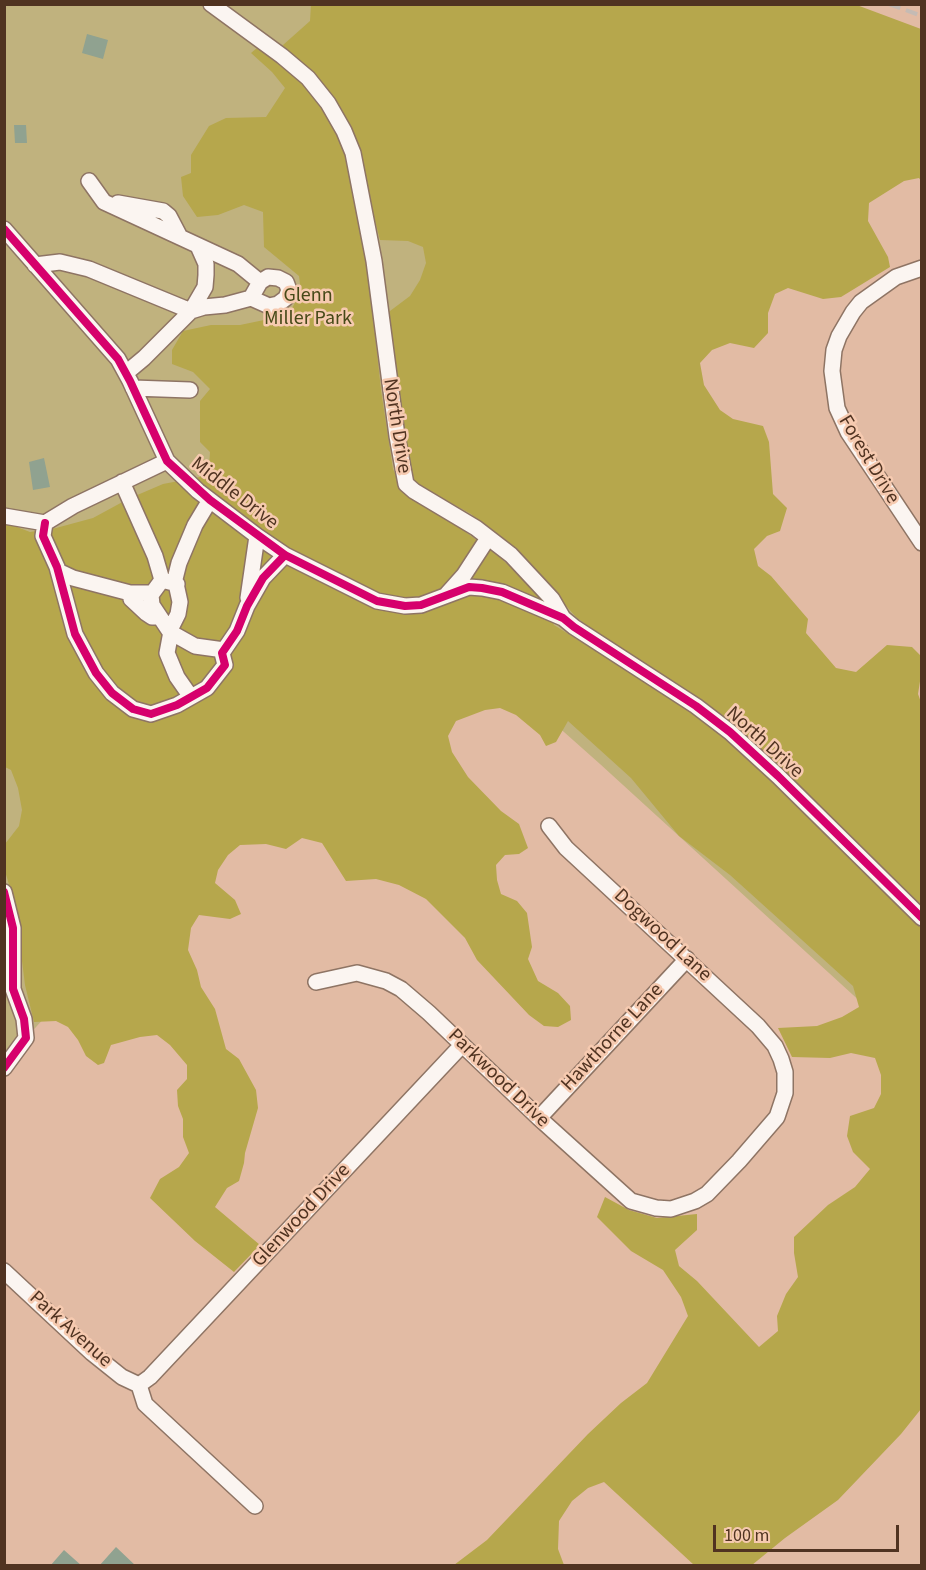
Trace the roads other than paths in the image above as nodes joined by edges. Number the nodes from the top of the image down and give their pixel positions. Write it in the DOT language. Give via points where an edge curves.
graph roads {
  1 [pos="211,4"];
  2 [pos="89,181"];
  3 [pos="4,229"];
  4 [pos="198,246"];
  5 [pos="35,265"];
  6 [pos="921,268"];
  7 [pos="261,282"];
  8 [pos="251,298"];
  9 [pos="191,311"];
  10 [pos="126,373"];
  11 [pos="134,388"];
  12 [pos="190,390"];
  13 [pos="167,461"];
  14 [pos="122,482"];
  15 [pos="210,500"];
  16 [pos="4,516"];
  17 [pos="45,523"];
  18 [pos="258,536"];
  19 [pos="488,538"];
  20 [pos="921,543"];
  21 [pos="285,555"];
  22 [pos="58,571"];
  23 [pos="164,586"];
  24 [pos="130,593"];
  25 [pos="446,596"];
  26 [pos="247,606"];
  27 [pos="160,617"];
  28 [pos="563,618"];
  29 [pos="170,632"];
  30 [pos="224,650"];
  31 [pos="191,697"];
  32 [pos="549,826"];
  33 [pos="4,892"];
  34 [pos="921,918"];
  35 [pos="687,959"];
  36 [pos="316,982"];
  37 [pos="462,1045"];
  38 [pos="4,1068"];
  39 [pos="539,1118"];
  40 [pos="671,1209"];
  41 [pos="4,1270"];
  42 [pos="139,1385"];
  43 [pos="255,1506"];
  1 -- 19 [label="street, North Drive" via="308,78 340,121 353,153 374,261 406,484"];
  2 -- 4 [label="street" via="104,202"];
  3 -- 5 [label="street, Middle Drive"];
  4 -- 7 [label="street" via="238,264"];
  4 -- 9 [label="street" via="206,264 205,287"];
  5 -- 9 [label="street" via="60,262 89,269"];
  5 -- 10 [label="street, Middle Drive" via="104,342"];
  6 -- 20 [label="street, Forest Drive" via="896,277 853,312 834,350 832,371 837,408 848,432"];
  7 -- 8 [label="street"];
  7 -- 8 [label="street" via="268,277 278,278 286,282 289,290 278,304 268,306"];
  8 -- 9 [label="street"];
  9 -- 10 [label="street"];
  10 -- 11 [label="street, Middle Drive"];
  11 -- 12 [label="street"];
  11 -- 13 [label="street, Middle Drive"];
  13 -- 14 [label="street"];
  13 -- 15 [label="street, Middle Drive"];
  14 -- 17 [label="street"];
  14 -- 23 [label="street"];
  15 -- 18 [label="street, Middle Drive"];
  15 -- 23 [label="street" via="195,525 176,579"];
  16 -- 17 [label="street"];
  17 -- 22 [label="street" via="43,536"];
  18 -- 21 [label="street, Middle Drive"];
  18 -- 26 [label="street"];
  19 -- 25 [label="street"];
  19 -- 28 [label="street, North Drive" via="511,555 552,598"];
  21 -- 25 [label="street, Middle Drive" via="377,601 421,605"];
  21 -- 26 [label="street" via="263,578"];
  22 -- 24 [label="street"];
  22 -- 31 [label="street" via="75,634 112,693 133,709 150,714"];
  23 -- 24 [label="street"];
  23 -- 27 [label="street" via="152,605"];
  23 -- 29 [label="street" via="180,602"];
  24 -- 27 [label="street" via="146,613"];
  25 -- 28 [label="street, Middle Drive" via="469,587 482,588 502,592"];
  26 -- 30 [label="street" via="237,632"];
  27 -- 29 [label="street"];
  28 -- 34 [label="street, North Drive" via="730,732"];
  29 -- 30 [label="street" via="195,646"];
  29 -- 31 [label="street" via="167,652"];
  30 -- 31 [label="street" via="225,665 207,688"];
  32 -- 35 [label="street, Dogwood Lane" via="566,848"];
  33 -- 38 [label="street" via="13,928 13,989 26,1038"];
  35 -- 39 [label="street, Hawthorne Lane"];
  35 -- 40 [label="street, Dogwood Lane" via="775,1046 786,1083 777,1117 739,1161 707,1194"];
  36 -- 37 [label="street, Parkwood Drive" via="357,973 386,981 408,995"];
  37 -- 39 [label="street, Parkwood Drive"];
  37 -- 42 [label="street, Glenwood Drive"];
  39 -- 40 [label="street, Parkwood Drive" via="631,1201"];
  41 -- 42 [label="street, Park Avenue" via="92,1353"];
  42 -- 43 [label="street" via="145,1404"];
}
